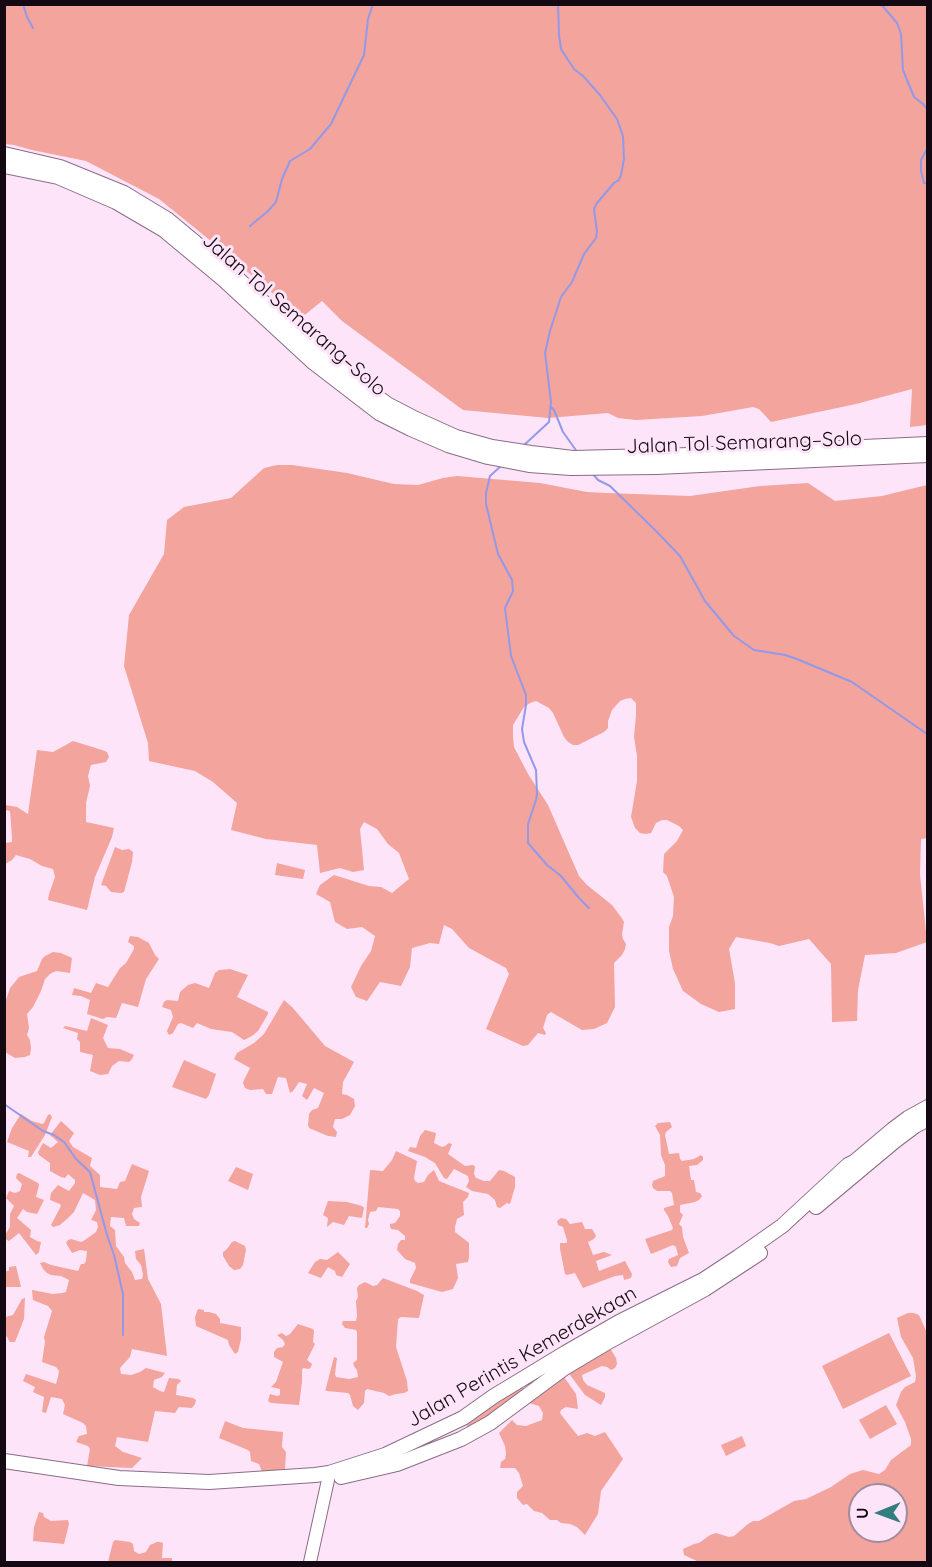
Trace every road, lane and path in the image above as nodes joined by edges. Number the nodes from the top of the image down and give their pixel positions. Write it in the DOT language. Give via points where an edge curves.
graph roads {
  1 [pos="4,154"];
  2 [pos="4,166"];
  3 [pos="340,376"];
  4 [pos="927,444"];
  5 [pos="927,455"];
  6 [pos="770,457"];
  7 [pos="927,1107"];
  8 [pos="927,1119"];
  9 [pos="463,1418"];
  10 [pos="442,1428"];
  11 [pos="472,1433"];
  12 [pos="450,1444"];
  13 [pos="4,1461"];
  14 [pos="4,1469"];
  15 [pos="84,1478"];
  16 [pos="328,1480"];
  17 [pos="174,1485"];
  18 [pos="310,1563"];
  1 -- 3 [label="highway, Jalan Tol Semarang–Solo" via="60,167 123,193 167,219 227,269"];
  2 -- 3 [label="highway, Jalan Tol Semarang–Solo" via="58,177 116,202 164,230 314,363"];
  3 -- 6 [label="highway, Jalan Tol Semarang–Solo" via="379,413 411,429 448,445 530,465 571,468"];
  4 -- 6 [label="highway, Jalan Tol Semarang–Solo"];
  5 -- 6 [label="highway, Jalan Tol Semarang–Solo"];
  7 -- 9 [label="highway, Jalan Perintis Kemerdekaan" via="892,1130 789,1220 738,1257 703,1280 574,1348"];
  8 -- 11 [label="highway, Jalan Perintis Kemerdekaan" via="742,1266 563,1370"];
  9 -- 10 [label="highway, Jalan Perintis Kemerdekaan"];
  9 -- 11 [label="highway" via="460,1427"];
  10 -- 12 [label="highway" via="453,1431"];
  10 -- 17 [label="highway, Jalan Perintis Kemerdekaan" via="385,1455 329,1473"];
  11 -- 12 [label="highway, Jalan Perintis Kemerdekaan"];
  12 -- 16 [label="highway, Jalan Perintis Kemerdekaan" via="397,1464"];
  13 -- 15 [label="highway, Jalan Perintis Kemerdekaan"];
  14 -- 15 [label="highway, Jalan Perintis Kemerdekaan"];
  15 -- 17 [label="highway, Jalan Perintis Kemerdekaan" via="144,1488"];
  16 -- 17 [label="highway, Jalan Perintis Kemerdekaan" via="247,1487"];
  16 -- 18 [label="main road"];
}
